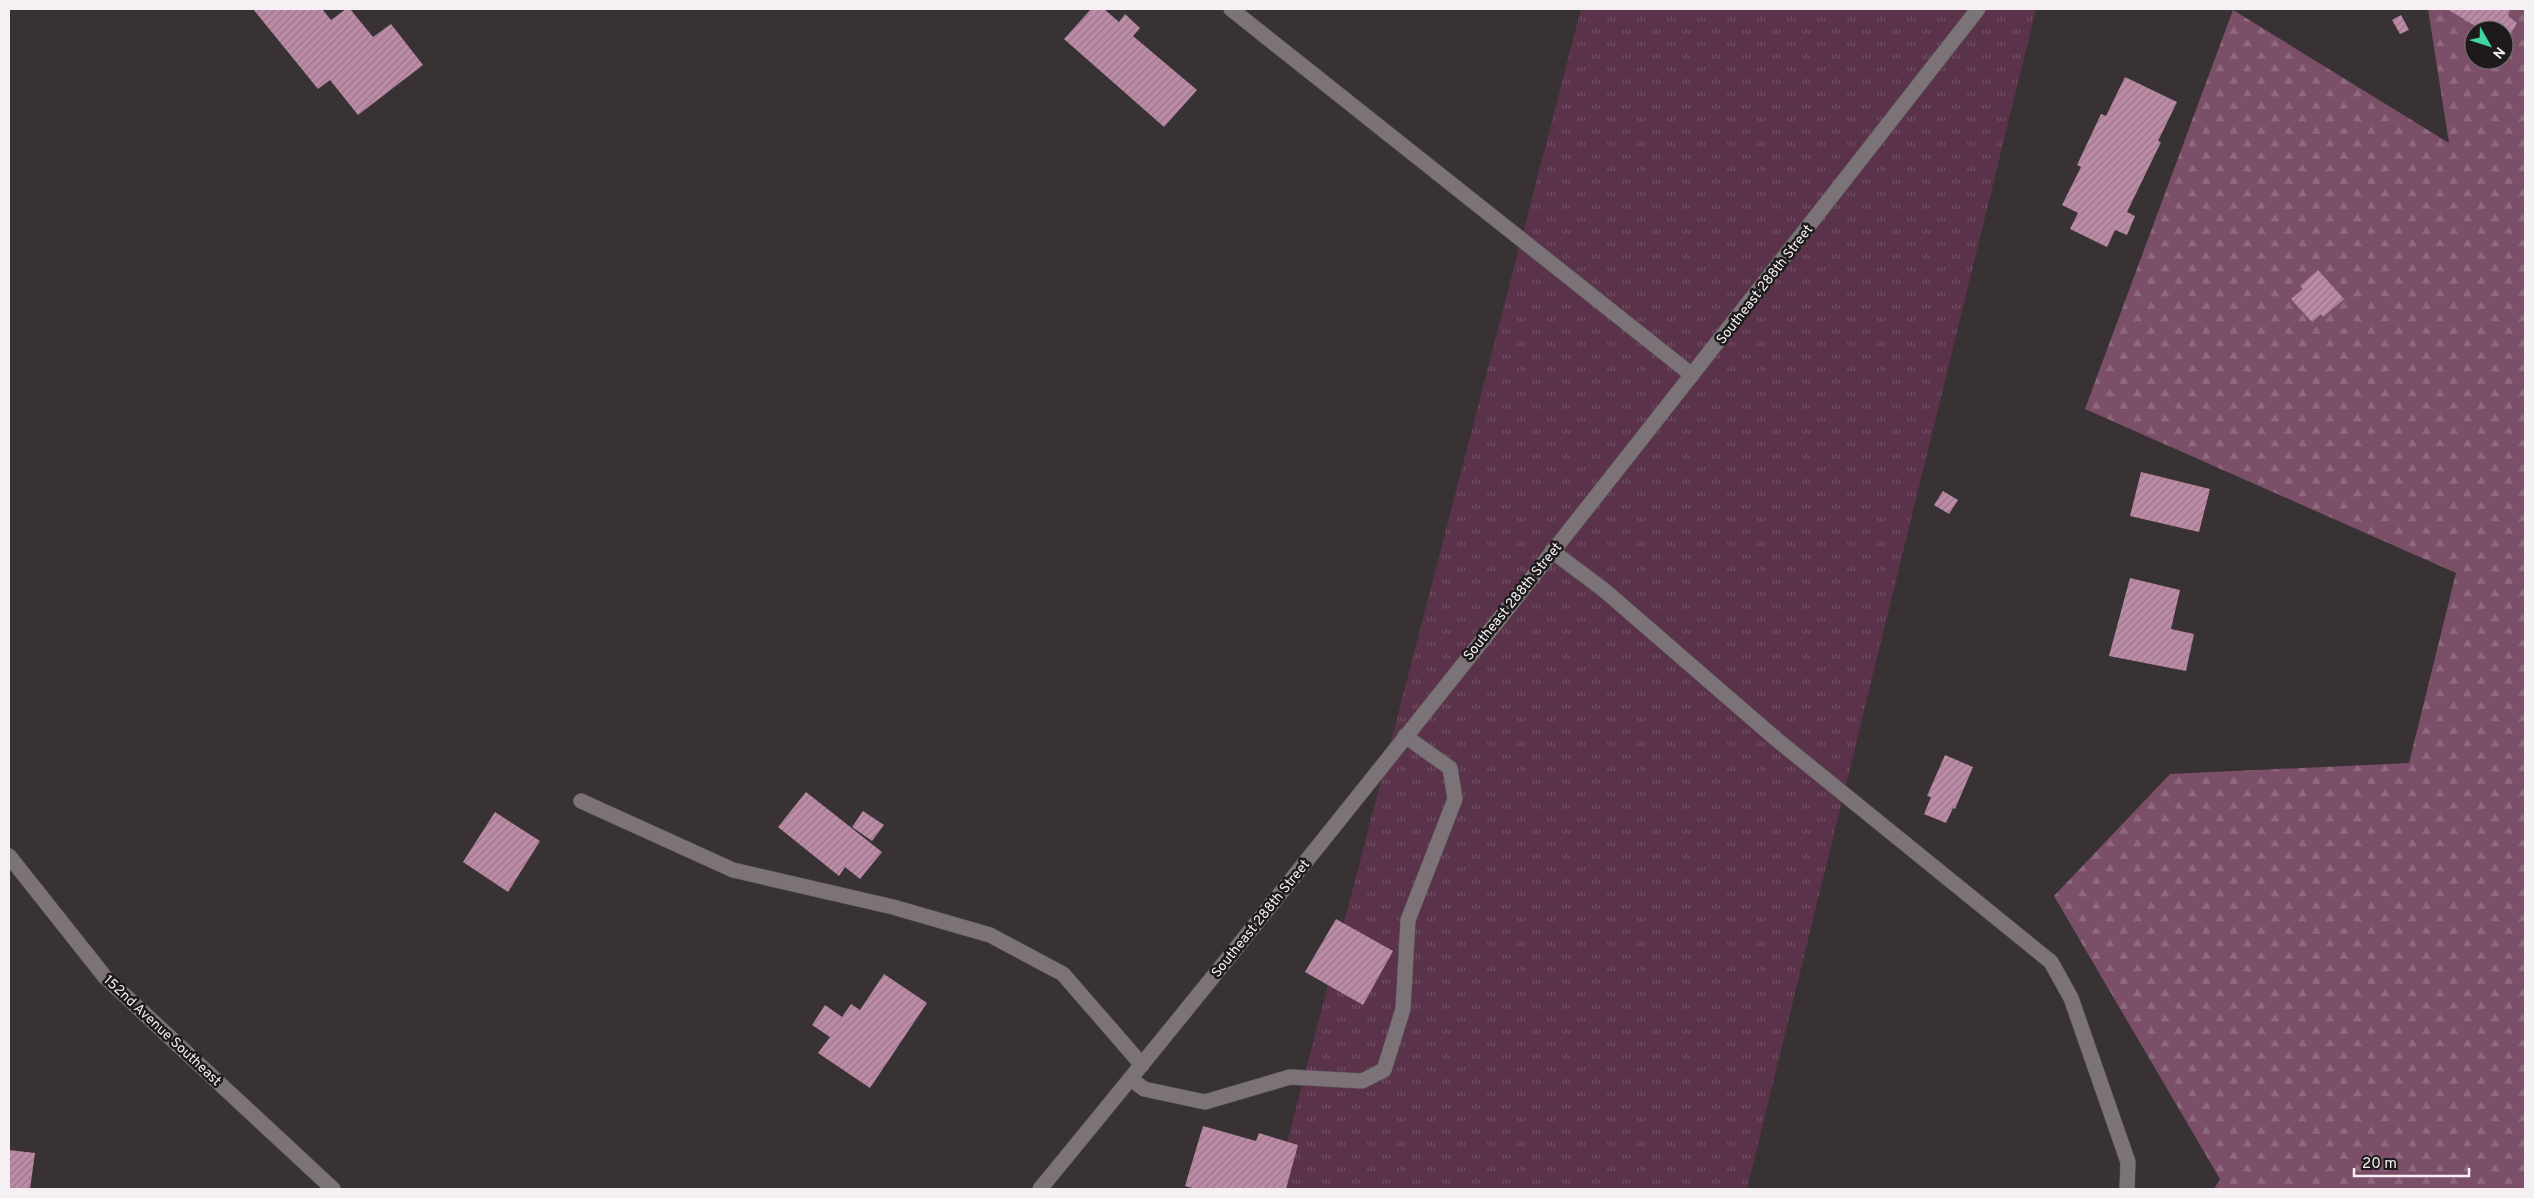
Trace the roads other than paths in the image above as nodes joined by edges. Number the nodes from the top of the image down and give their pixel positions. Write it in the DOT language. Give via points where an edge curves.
graph roads {
  1 [pos="1231,9"];
  2 [pos="1978,9"];
  3 [pos="1692,375"];
  4 [pos="1552,551"];
  5 [pos="1405,736"];
  6 [pos="581,801"];
  7 [pos="9,856"];
  8 [pos="1142,1065"];
  9 [pos="1130,1079"];
  10 [pos="334,1189"];
  11 [pos="1040,1189"];
  12 [pos="2127,1189"];
  1 -- 3 [label="street"];
  2 -- 3 [label="street, Southeast 288th Street"];
  3 -- 4 [label="street, Southeast 288th Street"];
  4 -- 5 [label="street, Southeast 288th Street"];
  4 -- 12 [label="street" via="1604,590 1776,739 2051,962 2070,998 2128,1162"];
  5 -- 8 [label="street, Southeast 288th Street"];
  5 -- 9 [label="street" via="1450,768 1455,799 1408,920 1403,1009 1384,1070 1362,1081 1290,1077 1205,1102 1144,1089"];
  6 -- 8 [label="street" via="733,870 893,907 990,934 1063,974"];
  7 -- 10 [label="street, 152nd Avenue Southeast" via="105,977"];
  8 -- 9 [label="street, Southeast 288th Street"];
  9 -- 11 [label="street, Southeast 288th Street"];
}
